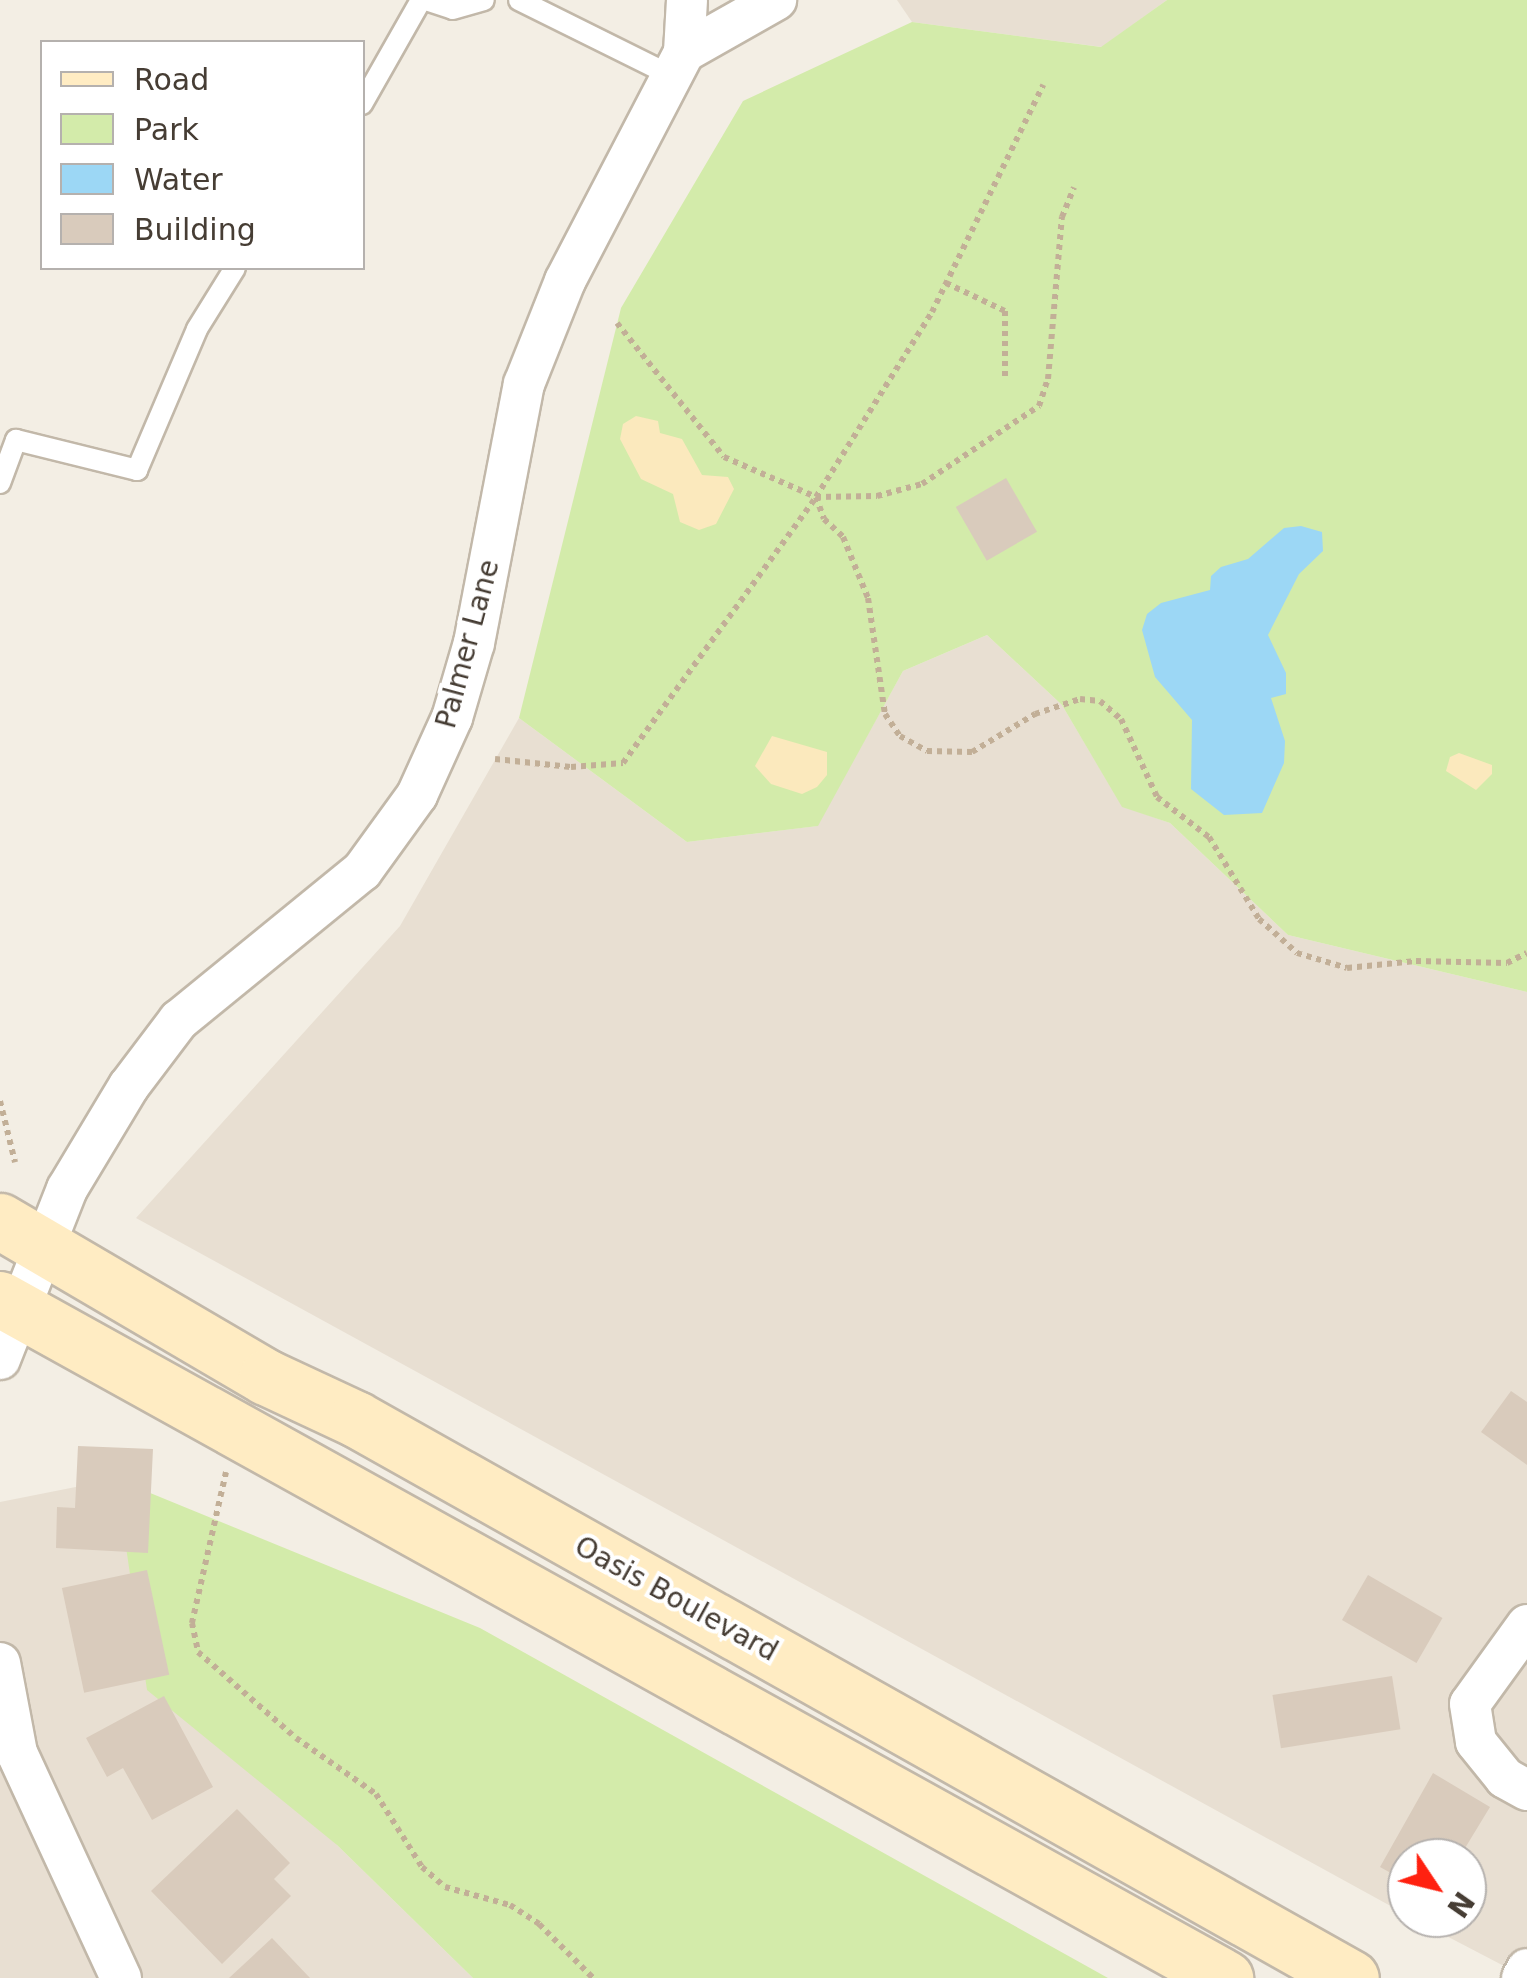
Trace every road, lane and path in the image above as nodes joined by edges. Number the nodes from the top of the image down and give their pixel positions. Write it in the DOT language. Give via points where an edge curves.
graph roads {
  1 [pos="423,0"];
  2 [pos="484,0"];
  3 [pos="518,0"];
  4 [pos="687,0"];
  5 [pos="776,0"];
  6 [pos="676,64"];
  7 [pos="1043,86"];
  8 [pos="365,99"];
  9 [pos="1074,187"];
  10 [pos="234,270"];
  11 [pos="946,283"];
  12 [pos="617,324"];
  13 [pos="1004,376"];
  14 [pos="0,483"];
  15 [pos="816,497"];
  16 [pos="495,759"];
  17 [pos="1527,953"];
  18 [pos="0,1101"];
  19 [pos="15,1162"];
  20 [pos="22,1234"];
  21 [pos="5,1322"];
  22 [pos="228,1465"];
  23 [pos="1527,1625"];
  24 [pos="0,1663"];
  25 [pos="1527,1790"];
  26 [pos="1527,1969"];
  27 [pos="121,1978"];
  28 [pos="593,1978"];
  29 [pos="1225,1978"];
  30 [pos="1351,1978"];
  31 [pos="1522,1978"];
  1 -- 2 [label="lane" via="453,10"];
  1 -- 8 [label="lane"];
  3 -- 6 [label="lane"];
  4 -- 6 [label="street, Palmer Lane"];
  5 -- 6 [label="street"];
  6 -- 20 [label="street, Palmer Lane" via="565,282 524,384 474,643 452,718 417,795 362,871 179,1020 67,1189"];
  7 -- 11 [label="path"];
  9 -- 15 [label="path" via="1062,217 1048,379 1039,406 922,484 877,496"];
  10 -- 14 [label="lane" via="197,329 137,470 16,440"];
  11 -- 13 [label="path" via="1005,311"];
  11 -- 15 [label="path"];
  12 -- 15 [label="path" via="724,457"];
  15 -- 16 [label="path" via="623,763 571,767"];
  15 -- 17 [label="path" via="856,564 875,630 885,714 900,736 927,751 972,752 1036,714 1080,699 1100,702 1121,719 1156,797 1209,837 1259,919 1298,953 1347,968 1416,960 1507,963"];
  18 -- 19 [label="path"];
  20 -- 21 [label="street, Palmer Lane"];
  20 -- 30 [label="main road, Oasis Boulevard"];
  21 -- 29 [label="main road"];
  22 -- 28 [label="path" via="195,1606 198,1652 296,1738 376,1794 422,1867 445,1887 510,1905"];
  23 -- 25 [label="street" via="1470,1704 1476,1742 1505,1778"];
  24 -- 27 [label="street" via="17,1754"];
  26 -- 31 [label="street"];
}
